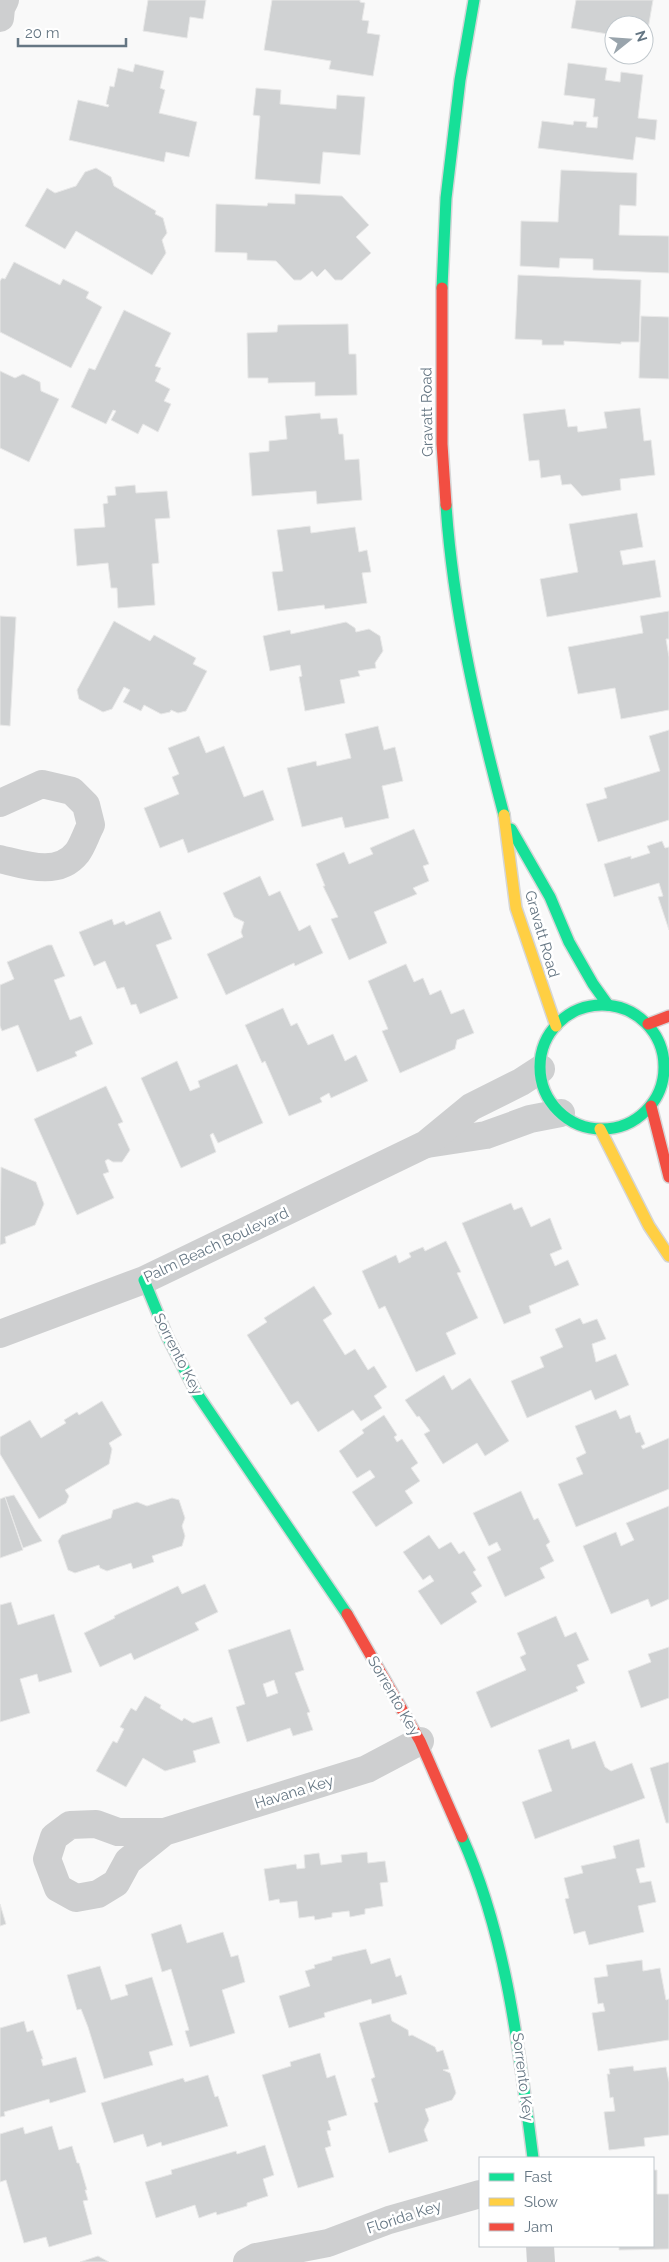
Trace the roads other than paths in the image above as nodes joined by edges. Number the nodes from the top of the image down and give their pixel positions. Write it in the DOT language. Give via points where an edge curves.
graph roads {
  1 [pos="5,0"];
  2 [pos="474,0"];
  3 [pos="0,8"];
  4 [pos="0,18"];
  5 [pos="0,802"];
  6 [pos="505,819"];
  7 [pos="0,859"];
  8 [pos="608,1005"];
  9 [pos="669,1016"];
  10 [pos="648,1024"];
  11 [pos="556,1026"];
  12 [pos="540,1068"];
  13 [pos="667,1068"];
  14 [pos="651,1106"];
  15 [pos="561,1113"];
  16 [pos="600,1129"];
  17 [pos="426,1144"];
  18 [pos="669,1177"];
  19 [pos="669,1256"];
  20 [pos="144,1280"];
  21 [pos="0,1334"];
  22 [pos="420,1741"];
  23 [pos="164,1832"];
  24 [pos="533,2157"];
  25 [pos="479,2194"];
  26 [pos="540,2247"];
  27 [pos="323,2252"];
  28 [pos="247,2262"];
  29 [pos="541,2262"];
  1 -- 3 [label="street"];
  2 -- 6 [label="street, Gravatt Road" via="460,80 446,198 440,318 442,444 448,536 461,628 479,722"];
  3 -- 4 [label="street"];
  5 -- 7 [label="street" via="42,784 72,791 86,805 91,826 76,854 60,865 41,868"];
  6 -- 8 [label="street, Gravatt Road" via="550,897 569,942"];
  6 -- 11 [label="street, Gravatt Road" via="516,908"];
  8 -- 10 [label="street" via="636,1014"];
  8 -- 11 [label="street" via="588,1007 571,1014"];
  9 -- 10 [label="street"];
  10 -- 13 [label="street" via="657,1038"];
  11 -- 12 [label="street" via="547,1039"];
  12 -- 15 [label="street" via="550,1100"];
  12 -- 17 [label="street, Palm Beach Boulevard" via="521,1082 471,1107"];
  13 -- 14 [label="street"];
  14 -- 16 [label="street" via="637,1119 619,1127"];
  14 -- 18 [label="street"];
  15 -- 16 [label="street" via="579,1124"];
  15 -- 17 [label="street, Palm Beach Boulevard" via="530,1119 486,1135"];
  16 -- 19 [label="street" via="649,1226"];
  17 -- 20 [label="street, Palm Beach Boulevard"];
  20 -- 21 [label="street, Palm Beach Boulevard"];
  20 -- 22 [label="street, Sorrento Key" via="166,1336 196,1392 340,1601"];
  22 -- 23 [label="street, Havana Key" via="367,1769"];
  22 -- 24 [label="street, Sorrento Key" via="469,1852 491,1920 516,2024"];
  25 -- 27 [label="street, Florida Key" via="390,2220"];
  26 -- 29 [label="street"];
  27 -- 28 [label="street, Florida Key" via="256,2257"];
}
